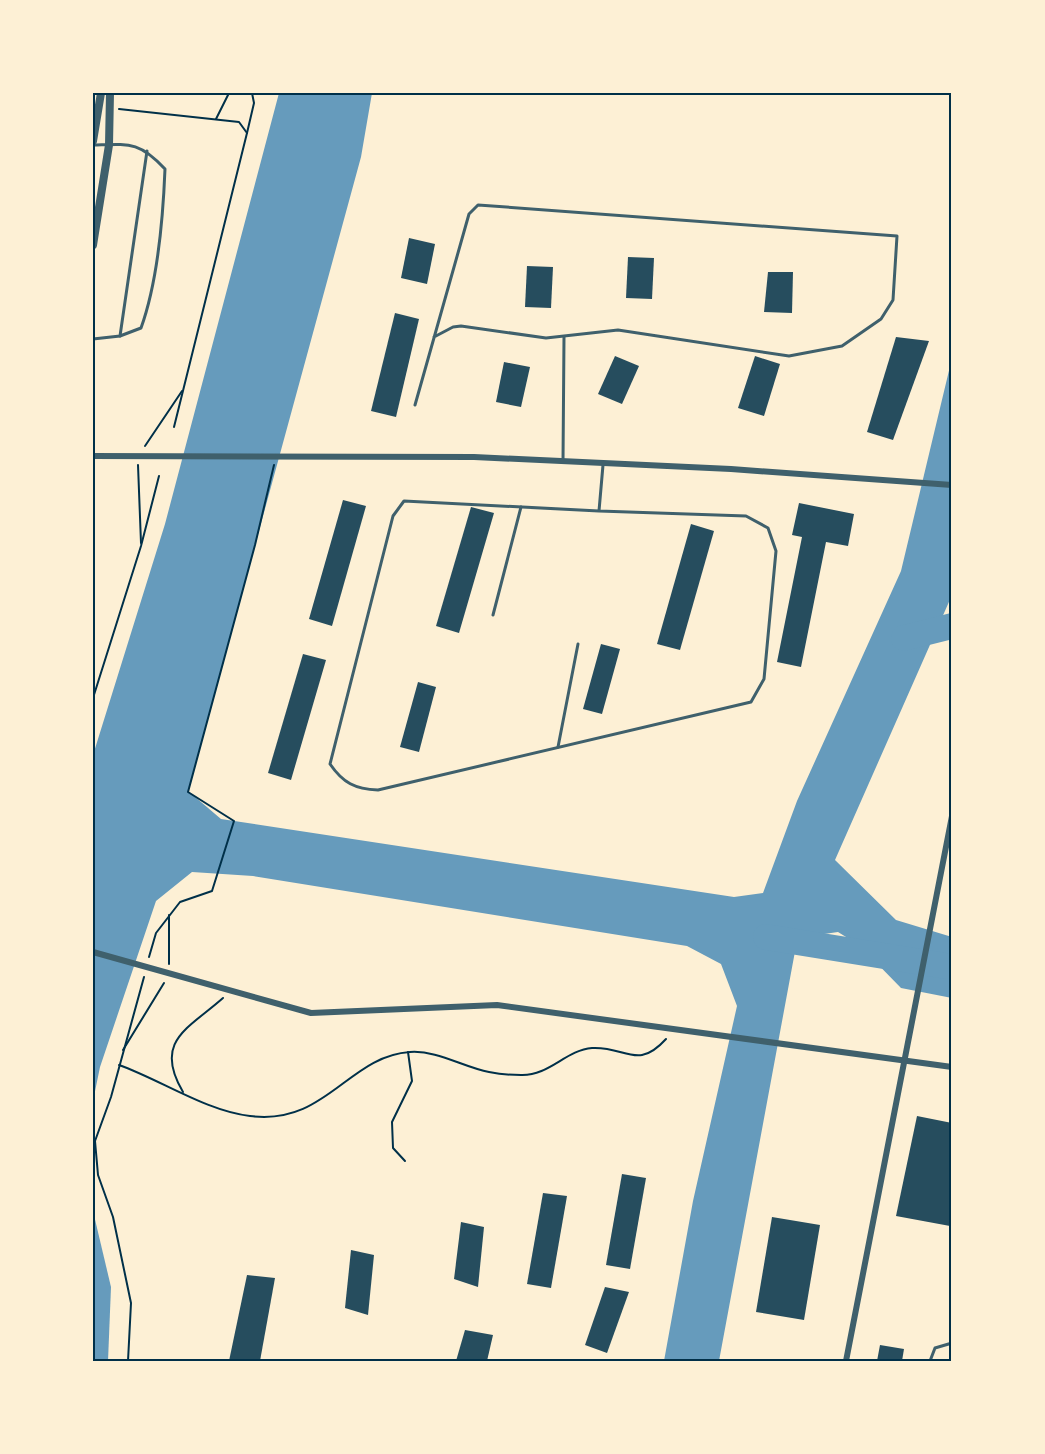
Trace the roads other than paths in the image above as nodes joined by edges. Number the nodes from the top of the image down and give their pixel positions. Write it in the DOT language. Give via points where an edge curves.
graph roads {
  1 [pos="101,93"];
  2 [pos="111,93"];
  3 [pos="93,143"];
  4 [pos="110,144"];
  5 [pos="147,150"];
  6 [pos="93,245"];
  7 [pos="120,336"];
  8 [pos="434,337"];
  9 [pos="564,337"];
  10 [pos="93,339"];
  11 [pos="415,405"];
  12 [pos="93,456"];
  13 [pos="563,461"];
  14 [pos="603,463"];
  15 [pos="952,484"];
  16 [pos="521,507"];
  17 [pos="599,511"];
  18 [pos="494,615"];
  19 [pos="578,644"];
  20 [pos="558,747"];
  21 [pos="952,816"];
  22 [pos="93,952"];
  23 [pos="904,1059"];
  24 [pos="952,1067"];
  25 [pos="952,1343"];
  26 [pos="846,1361"];
  27 [pos="930,1361"];
  1 -- 3 [label="street"];
  2 -- 4 [label="street"];
  3 -- 4 [label="lane"];
  4 -- 5 [label="lane"];
  4 -- 6 [label="street"];
  5 -- 7 [label="lane"];
  5 -- 7 [label="lane" via="165,169 164,207 148,310 141,328"];
  7 -- 10 [label="lane"];
  8 -- 9 [label="lane" via="461,326 504,334"];
  8 -- 9 [label="lane" via="469,214 478,206 897,236 893,300 881,319 842,346 789,356 618,330"];
  8 -- 11 [label="lane"];
  9 -- 13 [label="lane"];
  12 -- 13 [label="street" via="474,457"];
  13 -- 14 [label="street"];
  14 -- 15 [label="street"];
  14 -- 17 [label="lane"];
  16 -- 17 [label="lane"];
  16 -- 18 [label="lane"];
  16 -- 20 [label="lane" via="404,501 393,516 330,764 340,779 360,789 378,790"];
  17 -- 20 [label="lane" via="746,516 768,528 776,551 764,678 751,702"];
  19 -- 20 [label="lane"];
  21 -- 23 [label="street"];
  22 -- 23 [label="street" via="311,1013 497,1005"];
  23 -- 24 [label="street"];
  23 -- 26 [label="street"];
  25 -- 27 [label="lane" via="935,1348"];
}
